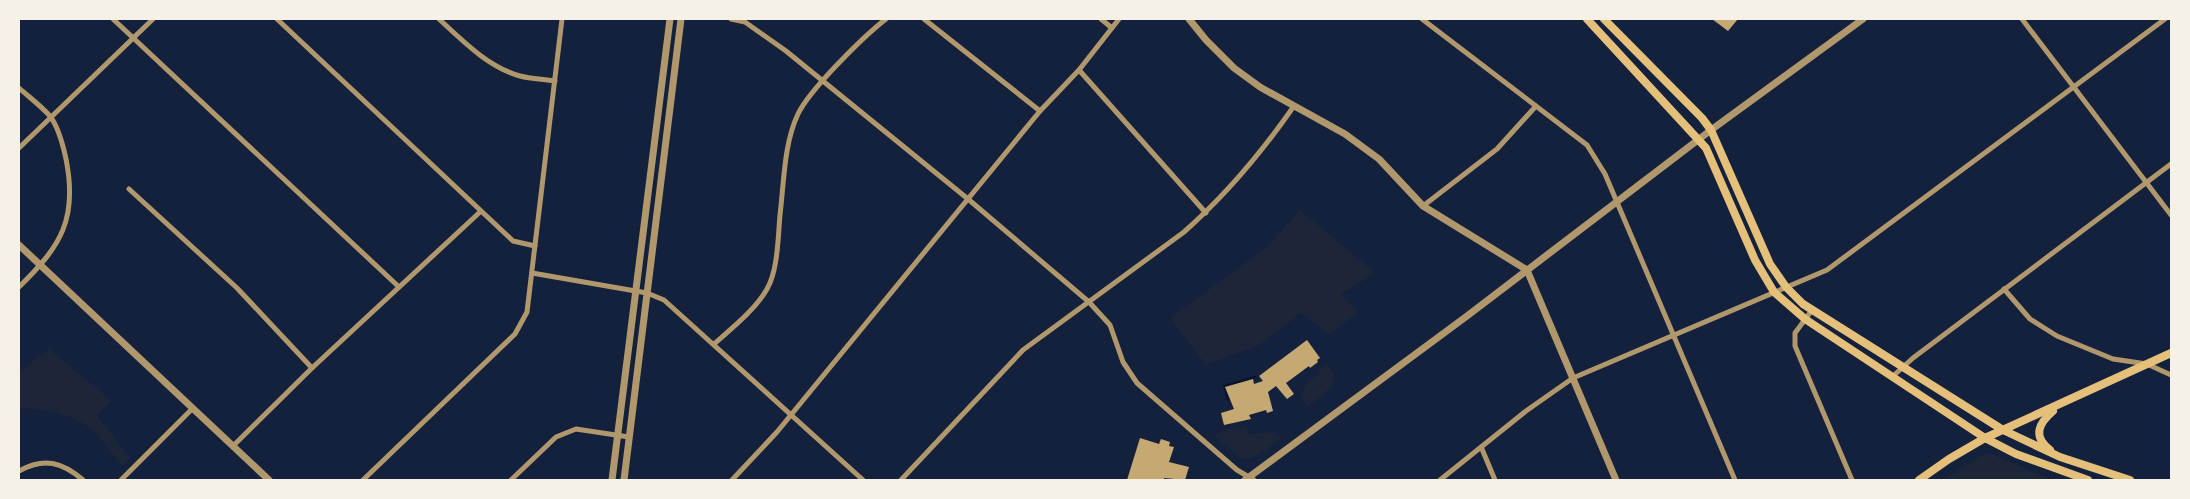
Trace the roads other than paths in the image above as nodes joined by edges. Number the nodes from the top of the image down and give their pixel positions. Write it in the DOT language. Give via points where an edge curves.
graph roads {
  1 [pos="113,19"];
  2 [pos="153,19"];
  3 [pos="277,19"];
  4 [pos="439,19"];
  5 [pos="562,19"];
  6 [pos="670,19"];
  7 [pos="681,19"];
  8 [pos="731,19"];
  9 [pos="886,19"];
  10 [pos="924,19"];
  11 [pos="1101,19"];
  12 [pos="1120,19"];
  13 [pos="1189,19"];
  14 [pos="1422,19"];
  15 [pos="1587,19"];
  16 [pos="1604,19"];
  17 [pos="1863,19"];
  18 [pos="2022,19"];
  19 [pos="2165,19"];
  20 [pos="1112,28"];
  21 [pos="133,38"];
  22 [pos="1079,70"];
  23 [pos="555,80"];
  24 [pos="823,82"];
  25 [pos="2075,87"];
  26 [pos="19,88"];
  27 [pos="1294,106"];
  28 [pos="1536,106"];
  29 [pos="1040,111"];
  30 [pos="50,117"];
  31 [pos="1711,130"];
  32 [pos="1698,139"];
  33 [pos="19,148"];
  34 [pos="2171,164"];
  35 [pos="2146,182"];
  36 [pos="129,189"];
  37 [pos="968,199"];
  38 [pos="1617,202"];
  39 [pos="1424,206"];
  40 [pos="480,212"];
  41 [pos="1206,213"];
  42 [pos="2171,215"];
  43 [pos="19,245"];
  44 [pos="535,246"];
  45 [pos="40,266"];
  46 [pos="1527,270"];
  47 [pos="532,273"];
  48 [pos="19,287"];
  49 [pos="399,287"];
  50 [pos="1786,287"];
  51 [pos="2004,289"];
  52 [pos="636,291"];
  53 [pos="1774,292"];
  54 [pos="647,293"];
  55 [pos="1089,302"];
  56 [pos="1812,310"];
  57 [pos="1805,319"];
  58 [pos="1673,336"];
  59 [pos="714,344"];
  60 [pos="2171,353"];
  61 [pos="2147,364"];
  62 [pos="312,368"];
  63 [pos="1901,368"];
  64 [pos="2171,375"];
  65 [pos="1892,377"];
  66 [pos="1573,378"];
  67 [pos="2066,402"];
  68 [pos="192,409"];
  69 [pos="790,414"];
  70 [pos="2002,430"];
  71 [pos="618,436"];
  72 [pos="629,438"];
  73 [pos="1985,438"];
  74 [pos="233,446"];
  75 [pos="1482,449"];
  76 [pos="2060,456"];
  77 [pos="19,471"];
  78 [pos="1250,479"];
  79 [pos="83,480"];
  80 [pos="121,480"];
  81 [pos="269,480"];
  82 [pos="363,480"];
  83 [pos="511,480"];
  84 [pos="612,480"];
  85 [pos="624,480"];
  86 [pos="732,480"];
  87 [pos="863,480"];
  88 [pos="901,480"];
  89 [pos="1440,480"];
  90 [pos="1495,480"];
  91 [pos="1616,480"];
  92 [pos="1735,480"];
  93 [pos="1852,480"];
  94 [pos="1919,480"];
  95 [pos="2088,480"];
  96 [pos="2130,480"];
  1 -- 21 [label="street"];
  2 -- 21 [label="street"];
  3 -- 40 [label="street"];
  4 -- 23 [label="street" via="496,67 520,76"];
  5 -- 23 [label="street"];
  6 -- 52 [label="street"];
  7 -- 54 [label="street"];
  8 -- 24 [label="street" via="745,22"];
  9 -- 24 [label="street"];
  10 -- 29 [label="street"];
  11 -- 20 [label="street"];
  12 -- 20 [label="street"];
  13 -- 27 [label="street" via="1234,68"];
  14 -- 28 [label="street"];
  15 -- 32 [label="main road"];
  16 -- 31 [label="main road"];
  17 -- 31 [label="street"];
  18 -- 25 [label="street"];
  19 -- 25 [label="street"];
  20 -- 22 [label="street"];
  21 -- 30 [label="street"];
  21 -- 49 [label="street"];
  22 -- 29 [label="street"];
  22 -- 41 [label="street"];
  23 -- 44 [label="street"];
  24 -- 37 [label="street"];
  24 -- 59 [label="street" via="799,113 790,138 776,261 768,289"];
  25 -- 35 [label="street"];
  25 -- 50 [label="street" via="1826,270"];
  26 -- 30 [label="street"];
  27 -- 39 [label="street" via="1345,134 1379,159"];
  27 -- 41 [label="street"];
  28 -- 38 [label="street" via="1587,146 1605,174"];
  28 -- 39 [label="street" via="1498,149"];
  29 -- 37 [label="street"];
  30 -- 33 [label="street"];
  30 -- 45 [label="street" via="63,145 71,195 63,230"];
  31 -- 32 [label="street"];
  31 -- 50 [label="main road" via="1764,253"];
  32 -- 38 [label="street"];
  32 -- 53 [label="main road" via="1711,157 1759,270"];
  34 -- 35 [label="street"];
  35 -- 42 [label="street"];
  35 -- 51 [label="street"];
  36 -- 62 [label="street" via="237,288"];
  37 -- 55 [label="street"];
  37 -- 69 [label="street"];
  38 -- 46 [label="street"];
  38 -- 58 [label="street"];
  39 -- 46 [label="street"];
  40 -- 44 [label="street" via="513,241"];
  40 -- 49 [label="street"];
  41 -- 55 [label="street"];
  43 -- 45 [label="street"];
  44 -- 47 [label="street"];
  45 -- 48 [label="street"];
  45 -- 68 [label="street"];
  46 -- 66 [label="street"];
  46 -- 78 [label="street"];
  47 -- 52 [label="street"];
  47 -- 82 [label="street" via="527,312 515,334"];
  49 -- 62 [label="street"];
  50 -- 53 [label="street"];
  50 -- 56 [label="main road"];
  51 -- 61 [label="street" via="2030,319 2057,336 2114,359"];
  51 -- 63 [label="street"];
  52 -- 54 [label="street"];
  52 -- 71 [label="street"];
  53 -- 57 [label="main road"];
  53 -- 58 [label="street"];
  54 -- 59 [label="street" via="664,300"];
  54 -- 72 [label="street"];
  55 -- 78 [label="street" via="1110,325 1123,362 1137,383"];
  55 -- 88 [label="street" via="1023,350"];
  56 -- 57 [label="street"];
  56 -- 63 [label="main road"];
  57 -- 65 [label="main road"];
  57 -- 93 [label="street" via="1796,334 1795,346"];
  58 -- 66 [label="street"];
  58 -- 92 [label="street"];
  59 -- 69 [label="street"];
  60 -- 61 [label="main road"];
  61 -- 64 [label="street"];
  61 -- 67 [label="main road"];
  62 -- 74 [label="street"];
  63 -- 65 [label="street"];
  63 -- 70 [label="main road"];
  65 -- 73 [label="main road"];
  66 -- 75 [label="street" via="1526,411"];
  66 -- 91 [label="street"];
  67 -- 70 [label="main road"];
  67 -- 76 [label="main road" via="2040,426 2044,446"];
  68 -- 74 [label="street"];
  68 -- 80 [label="street"];
  69 -- 86 [label="street"];
  69 -- 87 [label="street"];
  70 -- 73 [label="main road"];
  70 -- 76 [label="main road"];
  71 -- 72 [label="street"];
  71 -- 83 [label="street" via="576,429 556,437"];
  71 -- 84 [label="street"];
  72 -- 85 [label="street"];
  73 -- 94 [label="main road"];
  73 -- 95 [label="main road" via="2016,454"];
  74 -- 81 [label="street"];
  75 -- 89 [label="street"];
  75 -- 90 [label="street"];
  76 -- 96 [label="main road"];
  77 -- 79 [label="street" via="31,464 50,462 70,470"];
}
